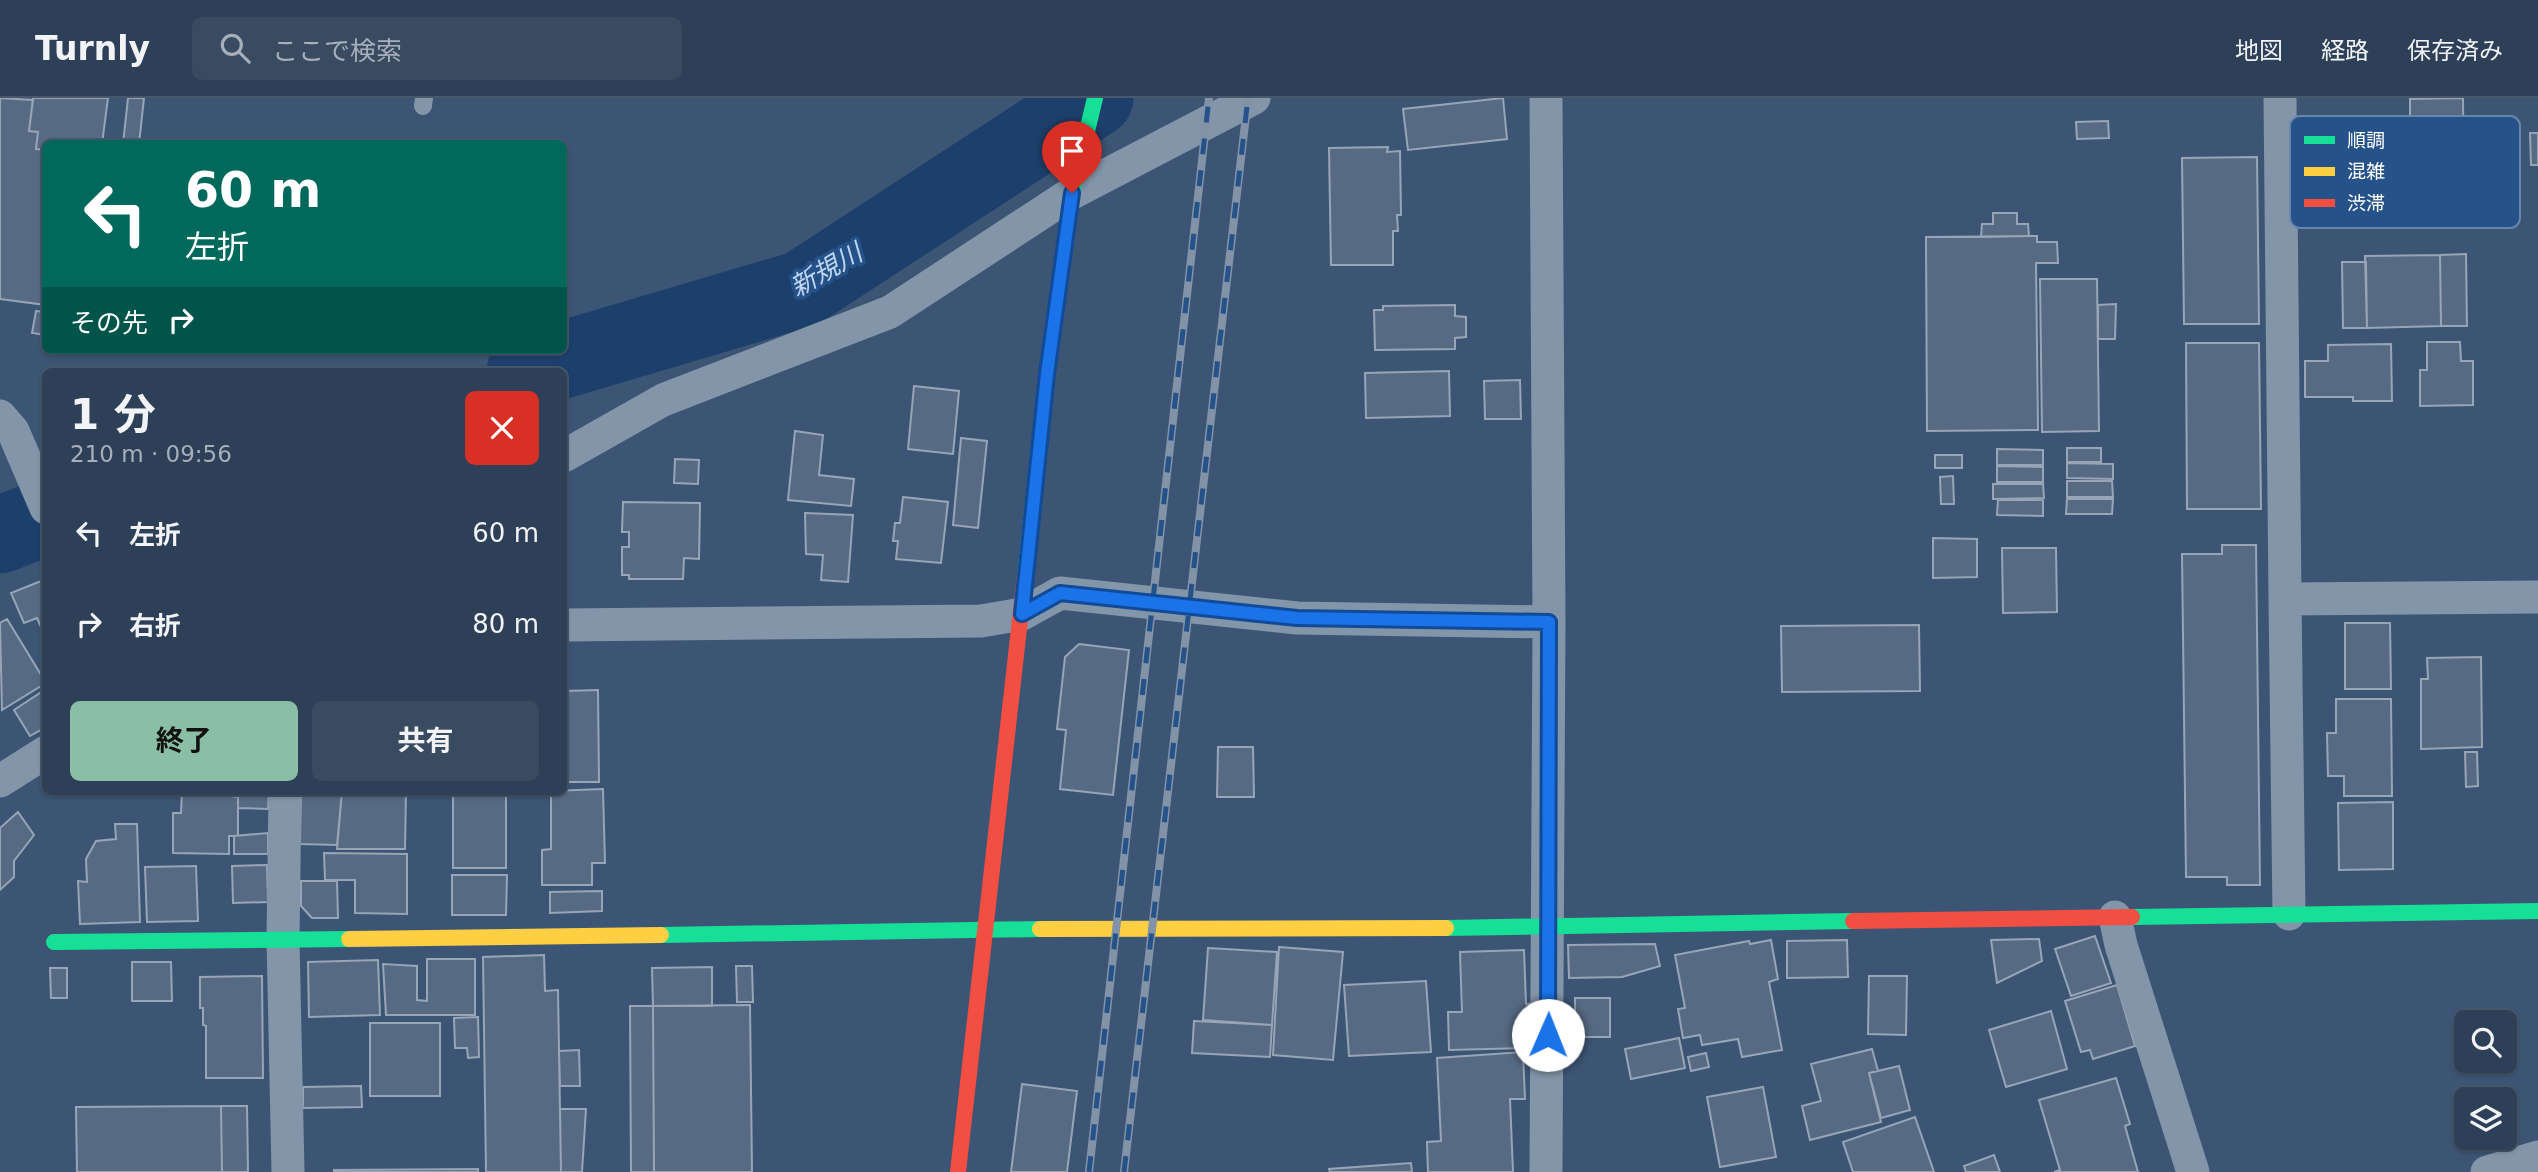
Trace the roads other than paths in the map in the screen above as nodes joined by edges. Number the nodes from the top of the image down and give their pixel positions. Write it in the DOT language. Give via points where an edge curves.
graph roads {
  1 [pos="1095,98"];
  2 [pos="1254,98"];
  3 [pos="1546,98"];
  4 [pos="2280,98"];
  5 [pos="1072,193"];
  6 [pos="0,416"];
  7 [pos="567,454"];
  8 [pos="42,498"];
  9 [pos="2538,597"];
  10 [pos="2285,599"];
  11 [pos="1022,614"];
  12 [pos="1549,622"];
  13 [pos="567,625"];
  14 [pos="42,755"];
  15 [pos="0,781"];
  16 [pos="285,795"];
  17 [pos="2538,911"];
  18 [pos="2288,914"];
  19 [pos="2115,917"];
  20 [pos="1549,925"];
  21 [pos="985,929"];
  22 [pos="283,939"];
  23 [pos="54,942"];
  24 [pos="2538,1157"];
  25 [pos="288,1172"];
  26 [pos="958,1172"];
  27 [pos="1546,1172"];
  28 [pos="2193,1172"];
  29 [pos="2487,1172"];
  1 -- 5 [label="street"];
  2 -- 5 [label="street"];
  3 -- 12 [label="street"];
  4 -- 10 [label="street"];
  5 -- 7 [label="street" via="890,312 663,400"];
  5 -- 11 [label="street"];
  6 -- 8 [label="street" via="13,431"];
  9 -- 10 [label="street"];
  10 -- 18 [label="street"];
  11 -- 12 [label="street" via="1060,593 1297,618"];
  11 -- 13 [label="street" via="981,621"];
  11 -- 21 [label="street"];
  12 -- 20 [label="street"];
  14 -- 15 [label="street"];
  16 -- 22 [label="street"];
  17 -- 18 [label="street"];
  18 -- 19 [label="street"];
  19 -- 20 [label="street"];
  19 -- 28 [label="street"];
  20 -- 21 [label="street"];
  20 -- 27 [label="street"];
  21 -- 22 [label="street"];
  21 -- 26 [label="street"];
  22 -- 23 [label="street"];
  22 -- 25 [label="street"];
  24 -- 29 [label="street"];
}
